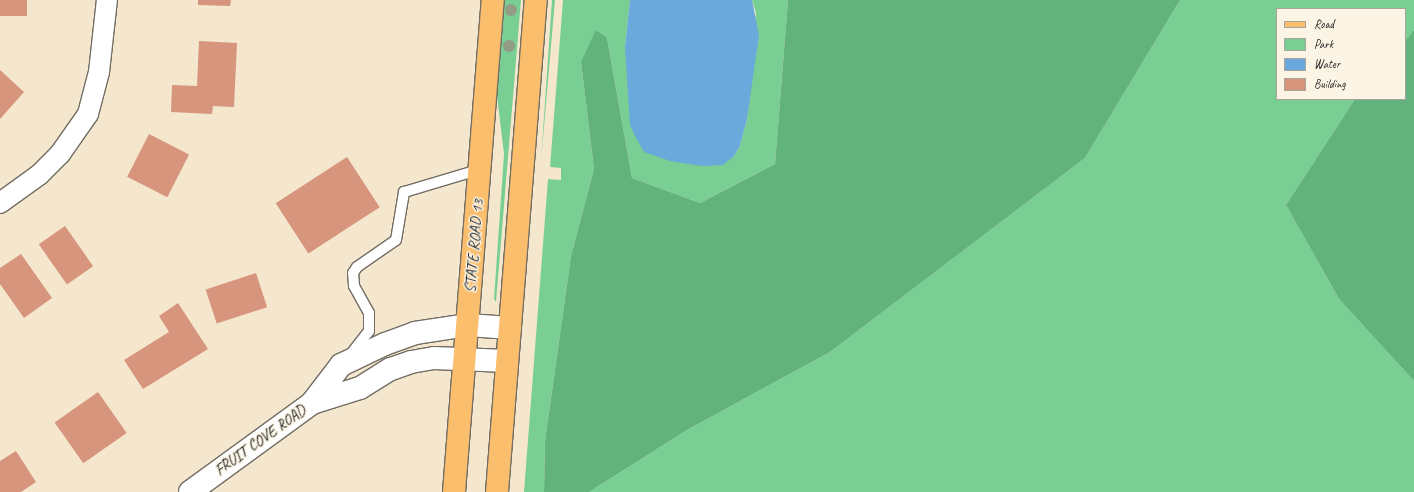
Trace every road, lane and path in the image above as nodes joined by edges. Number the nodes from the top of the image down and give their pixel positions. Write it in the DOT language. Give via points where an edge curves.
graph roads {
  1 [pos="107,0"];
  2 [pos="493,0"];
  3 [pos="536,0"];
  4 [pos="481,169"];
  5 [pos="0,203"];
  6 [pos="468,325"];
  7 [pos="510,328"];
  8 [pos="465,358"];
  9 [pos="507,361"];
  10 [pos="341,365"];
  11 [pos="312,403"];
  12 [pos="190,492"];
  13 [pos="454,492"];
  14 [pos="497,492"];
  1 -- 5 [label="street" via="99,72 88,114 60,154 39,175"];
  2 -- 4 [label="main road, STATE ROAD 13"];
  3 -- 7 [label="main road"];
  4 -- 6 [label="main road, STATE ROAD 13"];
  4 -- 10 [label="lane" via="404,192 396,240 357,267 353,273 354,286 369,313 369,331"];
  6 -- 7 [label="street, FRUIT COVE ROAD"];
  6 -- 8 [label="main road, STATE ROAD 13"];
  6 -- 10 [label="street, FRUIT COVE ROAD" via="415,333"];
  7 -- 9 [label="main road"];
  8 -- 9 [label="street, FRUIT COVE ROAD"];
  8 -- 11 [label="street, FRUIT COVE ROAD" via="411,362 391,369 360,388"];
  8 -- 13 [label="main road, STATE ROAD 13"];
  9 -- 14 [label="main road"];
  10 -- 11 [label="street, FRUIT COVE ROAD"];
  11 -- 12 [label="street, FRUIT COVE ROAD"];
}
